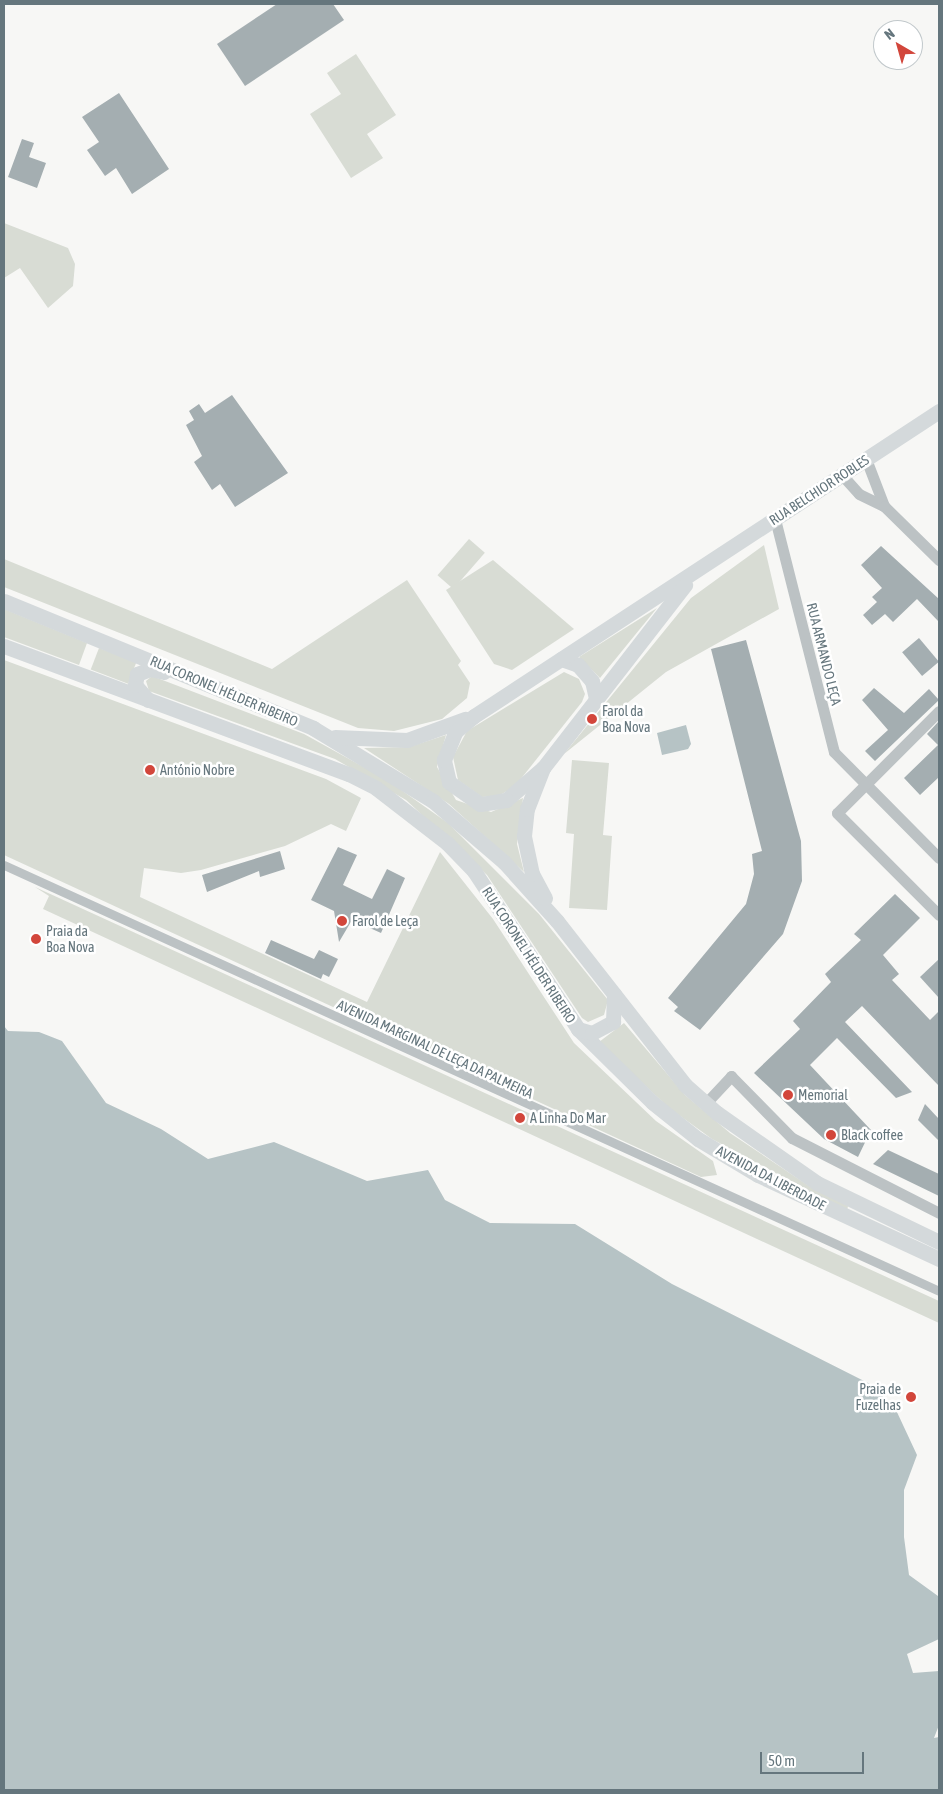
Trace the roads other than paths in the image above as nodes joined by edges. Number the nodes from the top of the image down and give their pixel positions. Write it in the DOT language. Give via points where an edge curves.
graph roads {
  1 [pos="939,412"];
  2 [pos="866,459"];
  3 [pos="842,475"];
  4 [pos="884,506"];
  5 [pos="775,519"];
  6 [pos="939,560"];
  7 [pos="700,569"];
  8 [pos="4,601"];
  9 [pos="4,646"];
  10 [pos="561,659"];
  11 [pos="187,676"];
  12 [pos="596,699"];
  13 [pos="148,700"];
  14 [pos="939,711"];
  15 [pos="474,716"];
  16 [pos="330,736"];
  17 [pos="543,768"];
  18 [pos="866,784"];
  19 [pos="939,858"];
  20 [pos="4,865"];
  21 [pos="939,915"];
  22 [pos="557,921"];
  23 [pos="613,990"];
  24 [pos="578,1029"];
  25 [pos="706,1103"];
  26 [pos="939,1213"];
  27 [pos="939,1242"];
  28 [pos="939,1260"];
  29 [pos="939,1291"];
  1 -- 2 [label="main road, RUA BELCHIOR ROBLES"];
  2 -- 3 [label="main road, RUA BELCHIOR ROBLES"];
  2 -- 4 [label="street"];
  3 -- 4 [label="street" via="859,494"];
  3 -- 5 [label="main road, RUA BELCHIOR ROBLES"];
  4 -- 6 [label="street"];
  5 -- 7 [label="main road, RUA BELCHIOR ROBLES"];
  5 -- 18 [label="street, RUA ARMANDO LEÇA" via="834,752"];
  7 -- 10 [label="main road, RUA BELCHIOR ROBLES"];
  7 -- 12 [label="main road, RUA BELCHIOR ROBLES"];
  8 -- 11 [label="main road, RUA CORONEL HÉLDER RIBEIRO"];
  9 -- 13 [label="main road, RUA CORONEL HÉLDER RIBEIRO"];
  10 -- 12 [label="main road" via="578,664 592,681"];
  10 -- 15 [label="main road, RUA BELCHIOR ROBLES"];
  11 -- 13 [label="main road" via="143,670 135,685"];
  11 -- 16 [label="main road, RUA CORONEL HÉLDER RIBEIRO"];
  12 -- 17 [label="main road, RUA BELCHIOR ROBLES"];
  13 -- 24 [label="main road, RUA CORONEL HÉLDER RIBEIRO" via="349,774 395,802 447,843 474,871"];
  14 -- 18 [label="street"];
  15 -- 16 [label="main road, RUA BELCHIOR ROBLES" via="407,740"];
  15 -- 17 [label="main road, RUA BELCHIOR ROBLES" via="456,731 444,760 449,782 458,792 480,804 500,802 520,790"];
  16 -- 22 [label="main road, RUA CORONEL HÉLDER RIBEIRO" via="433,801 504,862"];
  17 -- 22 [label="main road, RUA BELCHIOR ROBLES" via="527,809 524,836 532,874"];
  18 -- 19 [label="street, RUA ARMANDO LEÇA"];
  18 -- 21 [label="street" via="837,813"];
  20 -- 29 [label="street, AVENIDA MARGINAL DE LEÇA DA PALMEIRA"];
  22 -- 23 [label="main road, RUA CORONEL HÉLDER RIBEIRO"];
  23 -- 24 [label="main road, RUA CORONEL HÉLDER RIBEIRO" via="614,1022 592,1033"];
  23 -- 25 [label="main road, AVENIDA DA LIBERDADE" via="648,1041"];
  24 -- 28 [label="main road, AVENIDA DA LIBERDADE" via="653,1104 698,1139 776,1184"];
  25 -- 26 [label="street" via="731,1076 792,1138"];
  25 -- 27 [label="main road, AVENIDA DA LIBERDADE" via="817,1183"];
}
